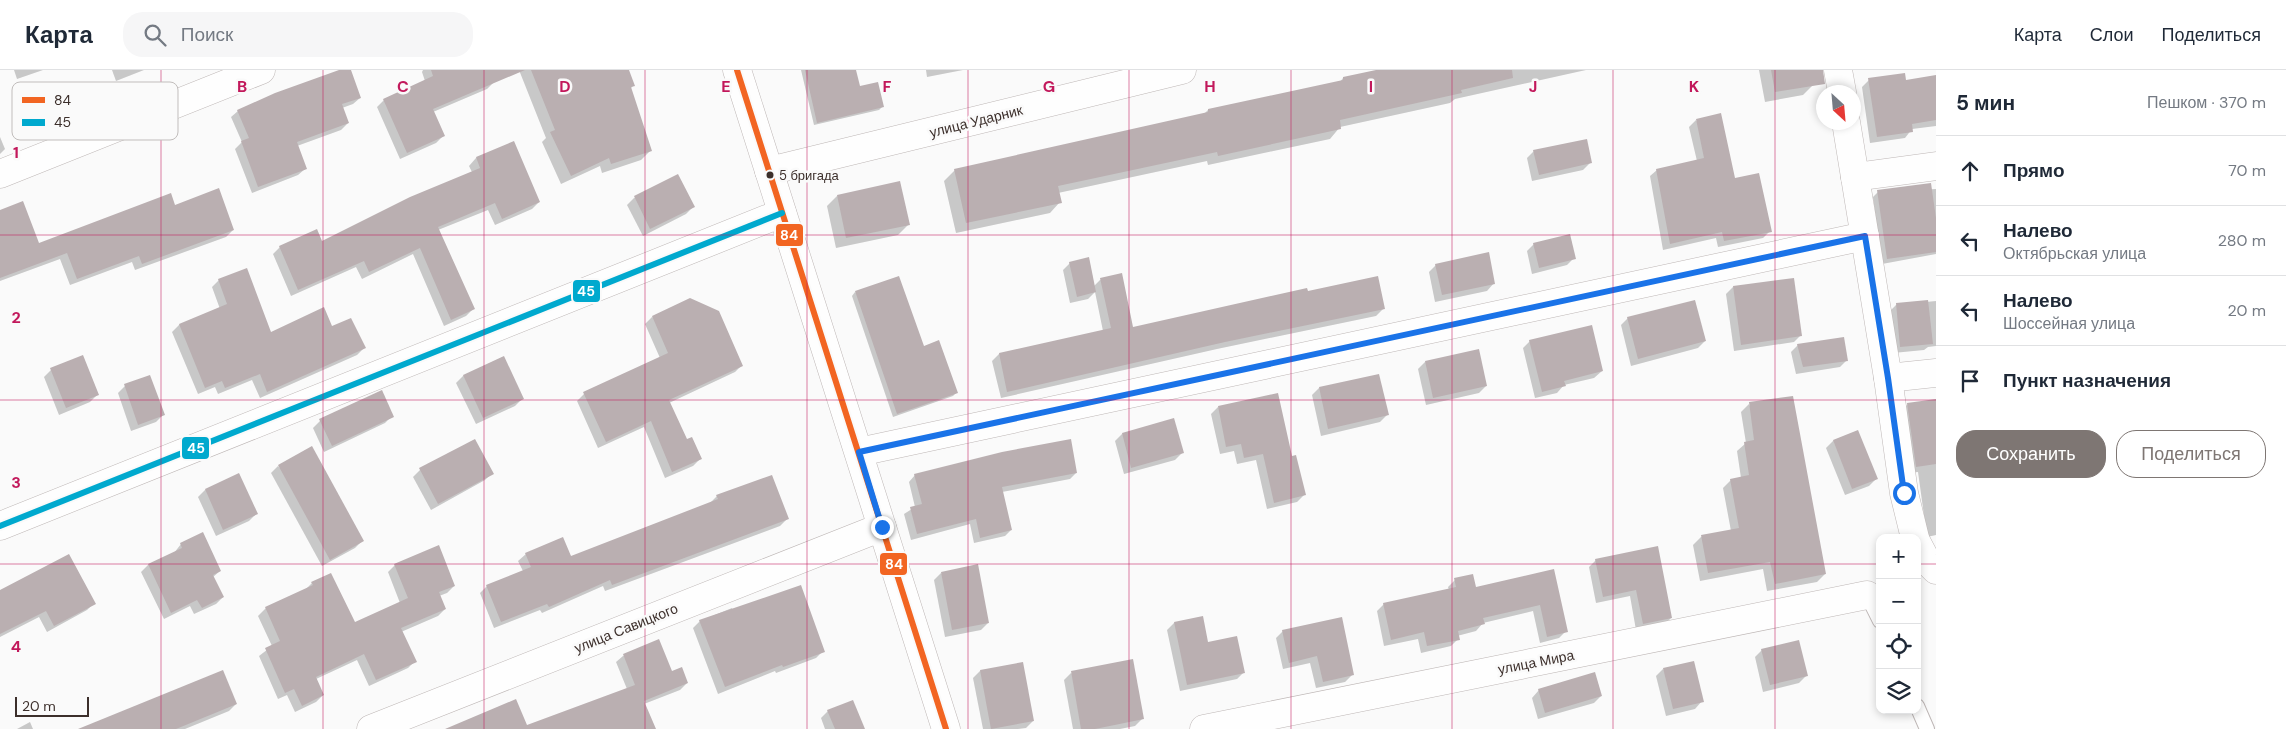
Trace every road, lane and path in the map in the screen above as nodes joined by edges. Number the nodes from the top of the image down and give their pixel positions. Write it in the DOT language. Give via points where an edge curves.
graph roads {
  1 [pos="261,70"];
  2 [pos="737,70"];
  3 [pos="1182,70"];
  4 [pos="1838,70"];
  5 [pos="1841,85"];
  6 [pos="178,103"];
  7 [pos="1847,130"];
  8 [pos="85,140"];
  9 [pos="1936,166"];
  10 [pos="769,171"];
  11 [pos="0,174"];
  12 [pos="1855,177"];
  13 [pos="782,213"];
  14 [pos="1865,236"];
  15 [pos="1936,373"];
  16 [pos="1888,378"];
  17 [pos="859,452"];
  18 [pos="0,526"];
  19 [pos="882,527"];
  20 [pos="1914,534"];
  21 [pos="1921,551"];
  22 [pos="1936,570"];
  23 [pos="1867,595"];
  24 [pos="1876,613"];
  25 [pos="1920,714"];
  26 [pos="371,729"];
  27 [pos="946,729"];
  28 [pos="1204,729"];
  29 [pos="1927,729"];
  1 -- 6 [label="street"];
  2 -- 10 [label="street"];
  3 -- 10 [label="street, улица Ударник"];
  4 -- 5 [label="street"];
  7 -- 12 [label="street"];
  8 -- 11 [label="street"];
  9 -- 12 [label="street"];
  10 -- 13 [label="street"];
  12 -- 14 [label="street"];
  13 -- 17 [label="street"];
  13 -- 18 [label="street"];
  14 -- 16 [label="street"];
  14 -- 17 [label="street"];
  15 -- 16 [label="street"];
  16 -- 20 [label="street" via="1904,493"];
  17 -- 19 [label="street"];
  19 -- 26 [label="street, улица Савицкого"];
  19 -- 27 [label="street"];
  21 -- 22 [label="street"];
  23 -- 24 [label="lane"];
  23 -- 28 [label="street, улица Мира"];
  25 -- 29 [label="lane"];
}
